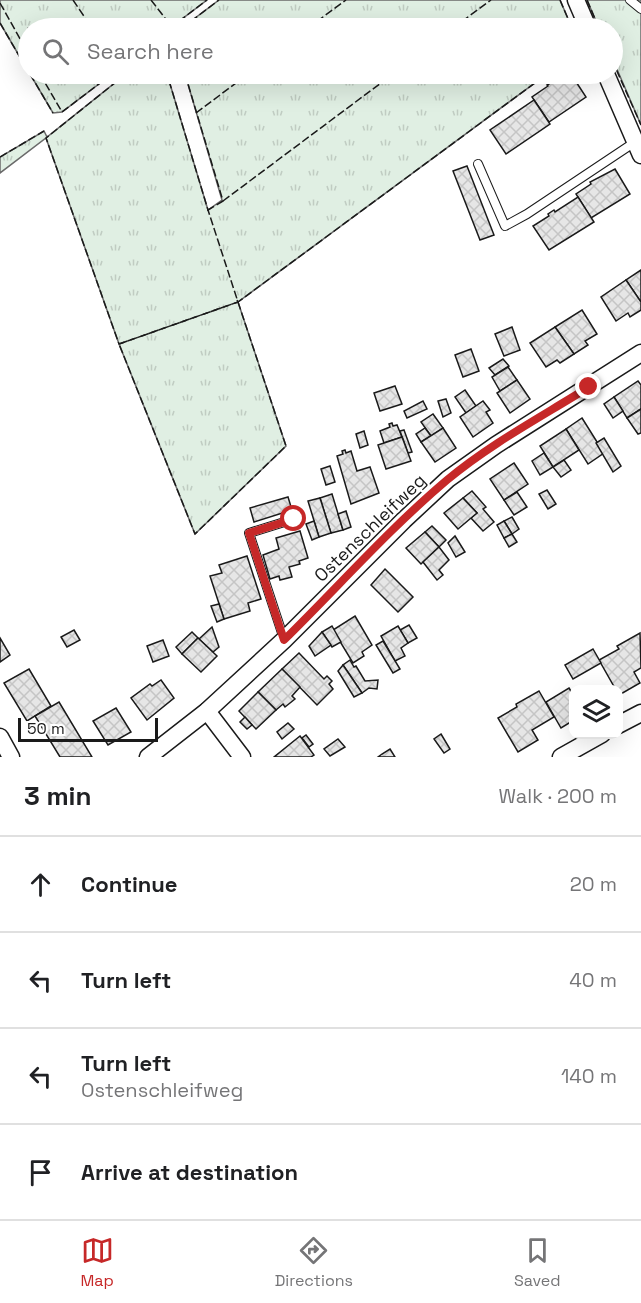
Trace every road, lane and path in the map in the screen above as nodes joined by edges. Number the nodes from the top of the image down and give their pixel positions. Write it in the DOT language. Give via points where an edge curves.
graph roads {
  1 [pos="576,0"];
  2 [pos="630,0"];
  3 [pos="641,9"];
  4 [pos="584,18"];
  5 [pos="610,84"];
  6 [pos="638,148"];
  7 [pos="478,164"];
  8 [pos="641,353"];
  9 [pos="294,519"];
  10 [pos="284,640"];
  11 [pos="207,711"];
  12 [pos="641,713"];
  13 [pos="623,722"];
  14 [pos="0,738"];
  15 [pos="595,739"];
  16 [pos="11,757"];
  17 [pos="148,757"];
  18 [pos="242,757"];
  19 [pos="561,757"];
  1 -- 4 [label="street"];
  2 -- 3 [label="lane"];
  5 -- 6 [label="street"];
  6 -- 7 [label="lane" via="506,226"];
  8 -- 10 [label="street, Ostenschleifweg" via="448,479"];
  9 -- 10 [label="lane" via="249,533"];
  10 -- 11 [label="street, Ostenschleifweg"];
  11 -- 17 [label="street, Ostenschleifweg"];
  11 -- 18 [label="street"];
  12 -- 13 [label="street"];
  14 -- 16 [label="street"];
  15 -- 19 [label="street"];
}
